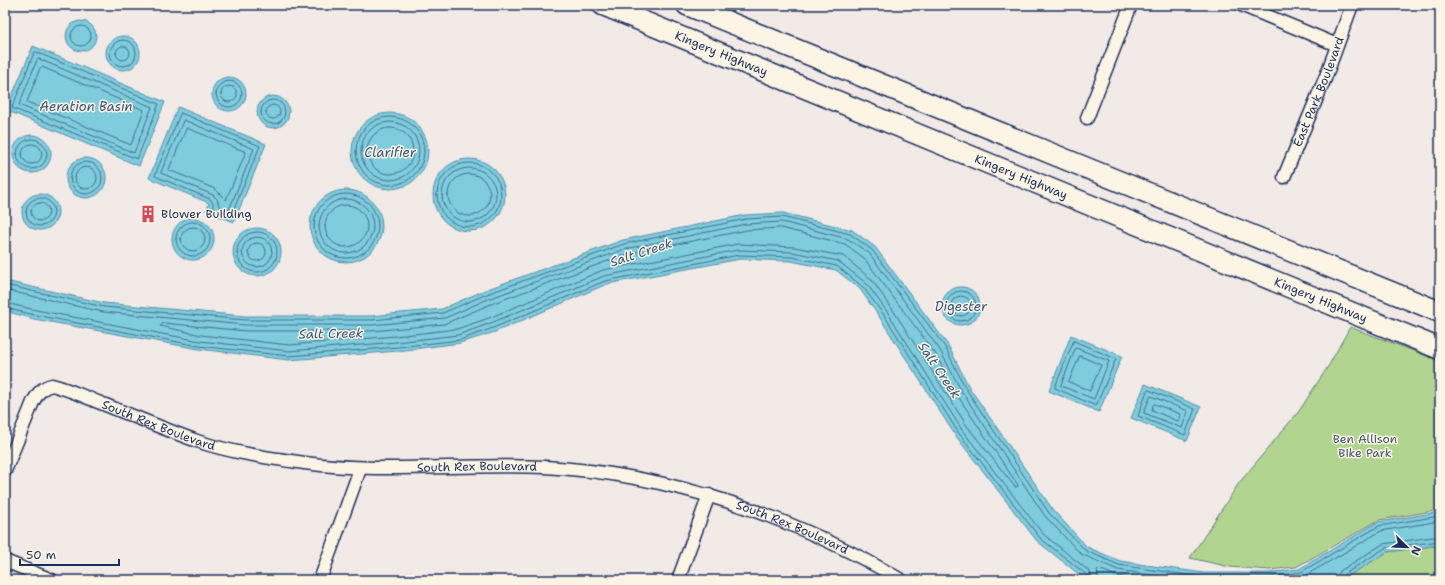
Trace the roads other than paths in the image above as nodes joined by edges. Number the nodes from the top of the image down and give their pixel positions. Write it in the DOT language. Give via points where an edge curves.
graph roads {
  1 [pos="603,5"];
  2 [pos="687,5"];
  3 [pos="1131,5"];
  4 [pos="1241,5"];
  5 [pos="1352,5"];
  6 [pos="1337,45"];
  7 [pos="1086,118"];
  8 [pos="1284,177"];
  9 [pos="1440,312"];
  10 [pos="1440,349"];
  11 [pos="360,469"];
  12 [pos="5,471"];
  13 [pos="709,496"];
  14 [pos="5,561"];
  15 [pos="52,580"];
  16 [pos="320,580"];
  17 [pos="678,580"];
  18 [pos="900,580"];
  1 -- 10 [label="highway, Kingery Highway"];
  2 -- 9 [label="highway"];
  3 -- 7 [label="street"];
  4 -- 6 [label="street"];
  5 -- 6 [label="street, East Park Boulevard"];
  6 -- 8 [label="street, East Park Boulevard"];
  11 -- 12 [label="street, South Rex Boulevard" via="307,464 216,448 52,385 39,392 33,402"];
  11 -- 13 [label="street, South Rex Boulevard" via="558,468 612,475"];
  11 -- 16 [label="street"];
  13 -- 17 [label="street"];
  13 -- 18 [label="street, South Rex Boulevard" via="811,533"];
  14 -- 15 [label="street"];
}
